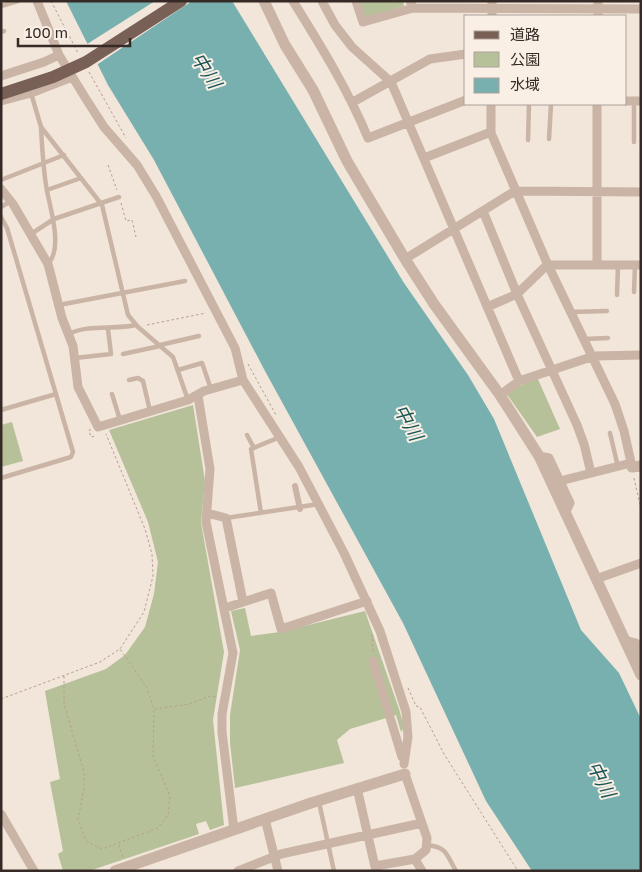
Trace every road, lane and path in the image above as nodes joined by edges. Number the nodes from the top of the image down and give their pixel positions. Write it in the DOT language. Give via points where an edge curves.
graph roads {
  1 [pos="18,1"];
  2 [pos="37,1"];
  3 [pos="167,1"];
  4 [pos="181,1"];
  5 [pos="264,1"];
  6 [pos="293,1"];
  7 [pos="356,1"];
  8 [pos="326,2"];
  9 [pos="4,4"];
  10 [pos="412,4"];
  11 [pos="492,9"];
  12 [pos="598,9"];
  13 [pos="641,9"];
  14 [pos="566,12"];
  15 [pos="533,13"];
  16 [pos="464,54"];
  17 [pos="59,55"];
  18 [pos="1,76"];
  19 [pos="72,76"];
  20 [pos="391,82"];
  21 [pos="1,86"];
  22 [pos="31,93"];
  23 [pos="1,94"];
  24 [pos="1,101"];
  25 [pos="464,101"];
  26 [pos="634,101"];
  27 [pos="353,102"];
  28 [pos="491,105"];
  29 [pos="529,105"];
  30 [pos="551,105"];
  31 [pos="597,105"];
  32 [pos="410,122"];
  33 [pos="41,127"];
  34 [pos="491,132"];
  35 [pos="549,139"];
  36 [pos="528,140"];
  37 [pos="634,142"];
  38 [pos="64,155"];
  39 [pos="424,158"];
  40 [pos="44,162"];
  41 [pos="81,178"];
  42 [pos="1,180"];
  43 [pos="1,189"];
  44 [pos="47,190"];
  45 [pos="518,191"];
  46 [pos="597,192"];
  47 [pos="641,192"];
  48 [pos="119,197"];
  49 [pos="11,201"];
  50 [pos="100,203"];
  51 [pos="1,207"];
  52 [pos="483,211"];
  53 [pos="1,217"];
  54 [pos="54,219"];
  55 [pos="454,229"];
  56 [pos="31,234"];
  57 [pos="405,258"];
  58 [pos="48,264"];
  59 [pos="549,265"];
  60 [pos="597,265"];
  61 [pos="618,265"];
  62 [pos="638,265"];
  63 [pos="185,281"];
  64 [pos="634,292"];
  65 [pos="122,294"];
  66 [pos="517,294"];
  67 [pos="617,295"];
  68 [pos="59,306"];
  69 [pos="487,306"];
  70 [pos="607,311"];
  71 [pos="570,312"];
  72 [pos="202,314"];
  73 [pos="137,326"];
  74 [pos="108,328"];
  75 [pos="68,334"];
  76 [pos="199,336"];
  77 [pos="585,338"];
  78 [pos="608,338"];
  79 [pos="160,346"];
  80 [pos="123,354"];
  81 [pos="641,355"];
  82 [pos="594,356"];
  83 [pos="75,358"];
  84 [pos="178,370"];
  85 [pos="551,370"];
  86 [pos="129,380"];
  87 [pos="243,380"];
  88 [pos="519,381"];
  89 [pos="211,389"];
  90 [pos="56,394"];
  91 [pos="112,394"];
  92 [pos="500,395"];
  93 [pos="198,396"];
  94 [pos="188,400"];
  95 [pos="1,410"];
  96 [pos="150,411"];
  97 [pos="120,420"];
  98 [pos="106,433"];
  99 [pos="610,433"];
  100 [pos="247,435"];
  101 [pos="280,437"];
  102 [pos="254,448"];
  103 [pos="539,456"];
  104 [pos="635,465"];
  105 [pos="618,466"];
  106 [pos="591,473"];
  107 [pos="1,478"];
  108 [pos="560,481"];
  109 [pos="295,486"];
  110 [pos="320,504"];
  111 [pos="300,509"];
  112 [pos="641,509"];
  113 [pos="207,513"];
  114 [pos="261,513"];
  115 [pos="565,514"];
  116 [pos="226,518"];
  117 [pos="641,563"];
  118 [pos="596,579"];
  119 [pos="367,601"];
  120 [pos="243,602"];
  121 [pos="224,608"];
  122 [pos="370,626"];
  123 [pos="624,640"];
  124 [pos="120,649"];
  125 [pos="641,654"];
  126 [pos="373,661"];
  127 [pos="641,675"];
  128 [pos="64,676"];
  129 [pos="225,698"];
  130 [pos="1,699"];
  131 [pos="416,706"];
  132 [pos="154,709"];
  133 [pos="405,769"];
  134 [pos="357,788"];
  135 [pos="319,800"];
  136 [pos="1,814"];
  137 [pos="265,819"];
  138 [pos="422,823"];
  139 [pos="234,830"];
  140 [pos="367,835"];
  141 [pos="328,843"];
  142 [pos="119,844"];
  143 [pos="428,845"];
  144 [pos="274,857"];
  145 [pos="415,859"];
  146 [pos="123,868"];
  147 [pos="375,869"];
  148 [pos="34,871"];
  149 [pos="238,871"];
  150 [pos="278,871"];
  151 [pos="334,871"];
  152 [pos="422,871"];
  153 [pos="456,871"];
  154 [pos="518,871"];
  1 -- 9 [label="lane"];
  2 -- 17 [label="street"];
  3 -- 21 [label="main road" via="80,57 50,71"];
  4 -- 23 [label="main road" via="86,62 53,78"];
  5 -- 57 [label="street" via="285,45 313,90 347,161"];
  6 -- 27 [label="street"];
  7 -- 10 [label="street" via="363,22"];
  8 -- 20 [label="street" via="352,47"];
  10 -- 11 [label="street"];
  11 -- 15 [label="street"];
  12 -- 13 [label="street"];
  12 -- 14 [label="street"];
  14 -- 15 [label="street"];
  16 -- 20 [label="street" via="430,59"];
  17 -- 18 [label="street"];
  17 -- 19 [label="street"];
  19 -- 22 [label="street"];
  19 -- 87 [label="street" via="98,119 137,164 152,189 235,348"];
  20 -- 27 [label="street"];
  20 -- 32 [label="street"];
  22 -- 24 [label="street"];
  22 -- 33 [label="lane"];
  25 -- 32 [label="street"];
  26 -- 37 [label="lane"];
  27 -- 32 [label="street" via="368,138"];
  28 -- 34 [label="street"];
  29 -- 36 [label="lane"];
  30 -- 35 [label="lane"];
  31 -- 46 [label="street"];
  32 -- 39 [label="street"];
  33 -- 38 [label="lane"];
  33 -- 40 [label="lane"];
  34 -- 39 [label="street"];
  34 -- 45 [label="street"];
  38 -- 40 [label="lane"];
  38 -- 41 [label="lane"];
  39 -- 55 [label="street"];
  40 -- 42 [label="lane"];
  40 -- 44 [label="lane"];
  41 -- 44 [label="lane"];
  41 -- 50 [label="lane"];
  43 -- 49 [label="street"];
  44 -- 54 [label="lane"];
  45 -- 46 [label="street"];
  45 -- 52 [label="street"];
  45 -- 59 [label="street"];
  46 -- 47 [label="street"];
  46 -- 60 [label="street"];
  48 -- 50 [label="lane"];
  49 -- 51 [label="lane"];
  49 -- 56 [label="street"];
  50 -- 54 [label="lane"];
  50 -- 65 [label="lane"];
  52 -- 55 [label="street"];
  52 -- 66 [label="street"];
  53 -- 90 [label="lane"];
  54 -- 56 [label="lane"];
  54 -- 58 [label="lane" via="54,254"];
  55 -- 57 [label="street"];
  55 -- 69 [label="street"];
  56 -- 58 [label="street"];
  57 -- 92 [label="street"];
  58 -- 68 [label="street"];
  59 -- 60 [label="street"];
  59 -- 66 [label="street"];
  59 -- 71 [label="street"];
  60 -- 61 [label="street"];
  61 -- 62 [label="street"];
  61 -- 67 [label="lane"];
  62 -- 64 [label="lane"];
  63 -- 65 [label="lane"];
  65 -- 68 [label="lane"];
  65 -- 73 [label="lane" via="128,315"];
  66 -- 69 [label="street"];
  66 -- 85 [label="street"];
  68 -- 75 [label="street"];
  69 -- 88 [label="street"];
  70 -- 71 [label="lane"];
  71 -- 77 [label="street"];
  72 -- 73 [label="path"];
  73 -- 74 [label="lane"];
  73 -- 79 [label="lane"];
  74 -- 75 [label="lane" via="78,329"];
  74 -- 83 [label="lane" via="111,354"];
  75 -- 83 [label="street"];
  76 -- 79 [label="lane"];
  77 -- 78 [label="lane"];
  77 -- 82 [label="street"];
  79 -- 80 [label="lane"];
  79 -- 84 [label="lane" via="173,356"];
  81 -- 82 [label="street"];
  82 -- 85 [label="street"];
  82 -- 104 [label="street" via="615,404"];
  83 -- 97 [label="street" via="78,387 98,431"];
  84 -- 89 [label="lane" via="202,363"];
  84 -- 94 [label="lane"];
  85 -- 88 [label="street"];
  85 -- 106 [label="street" via="584,444"];
  86 -- 96 [label="lane" via="138,378 143,381"];
  87 -- 89 [label="street"];
  87 -- 101 [label="street"];
  88 -- 92 [label="street"];
  89 -- 93 [label="street"];
  90 -- 95 [label="lane"];
  90 -- 107 [label="lane" via="72,449 71,457"];
  91 -- 97 [label="lane"];
  92 -- 103 [label="street"];
  93 -- 94 [label="street"];
  93 -- 113 [label="street" via="210,469"];
  94 -- 96 [label="street"];
  96 -- 97 [label="street"];
  98 -- 124 [label="path" via="146,529 153,576 144,612"];
  99 -- 105 [label="lane"];
  100 -- 102 [label="lane"];
  101 -- 102 [label="lane"];
  101 -- 110 [label="street"];
  102 -- 114 [label="lane" via="251,449"];
  103 -- 108 [label="street" via="549,458"];
  103 -- 115 [label="street"];
  104 -- 105 [label="street"];
  104 -- 112 [label="path"];
  105 -- 106 [label="street"];
  106 -- 108 [label="street"];
  108 -- 115 [label="street" via="570,503"];
  109 -- 111 [label="street"];
  110 -- 111 [label="lane"];
  110 -- 119 [label="street"];
  111 -- 114 [label="lane"];
  113 -- 116 [label="street"];
  113 -- 121 [label="street" via="206,522"];
  114 -- 116 [label="lane"];
  115 -- 118 [label="street"];
  116 -- 120 [label="street"];
  117 -- 118 [label="street"];
  118 -- 123 [label="street"];
  119 -- 120 [label="street" via="280,629 271,593"];
  119 -- 133 [label="street" via="406,712"];
  120 -- 121 [label="street"];
  121 -- 129 [label="street" via="233,654"];
  122 -- 126 [label="path"];
  123 -- 125 [label="street" via="636,643"];
  123 -- 127 [label="street"];
  124 -- 128 [label="path" via="100,662"];
  124 -- 132 [label="path" via="147,688"];
  126 -- 133 [label="street"];
  128 -- 130 [label="path"];
  128 -- 142 [label="path" via="64,704 84,772 78,820 86,841 92,846 102,849"];
  129 -- 132 [label="path" via="210,696 189,704"];
  129 -- 139 [label="street" via="222,732"];
  131 -- 154 [label="path" via="420,707 444,754"];
  132 -- 142 [label="path" via="153,756 170,796 168,815 158,828"];
  133 -- 134 [label="street"];
  133 -- 138 [label="street"];
  134 -- 135 [label="street"];
  134 -- 140 [label="street"];
  135 -- 137 [label="street"];
  135 -- 141 [label="lane"];
  136 -- 148 [label="street"];
  137 -- 139 [label="street"];
  137 -- 144 [label="street"];
  138 -- 140 [label="street"];
  138 -- 143 [label="street"];
  139 -- 146 [label="street"];
  140 -- 141 [label="street"];
  140 -- 147 [label="street"];
  141 -- 144 [label="street"];
  141 -- 151 [label="lane"];
  142 -- 146 [label="path"];
  143 -- 145 [label="street"];
  143 -- 153 [label="lane" via="438,845 443,849"];
  144 -- 149 [label="street"];
  144 -- 150 [label="street"];
  145 -- 147 [label="street"];
  145 -- 152 [label="street"];
}
